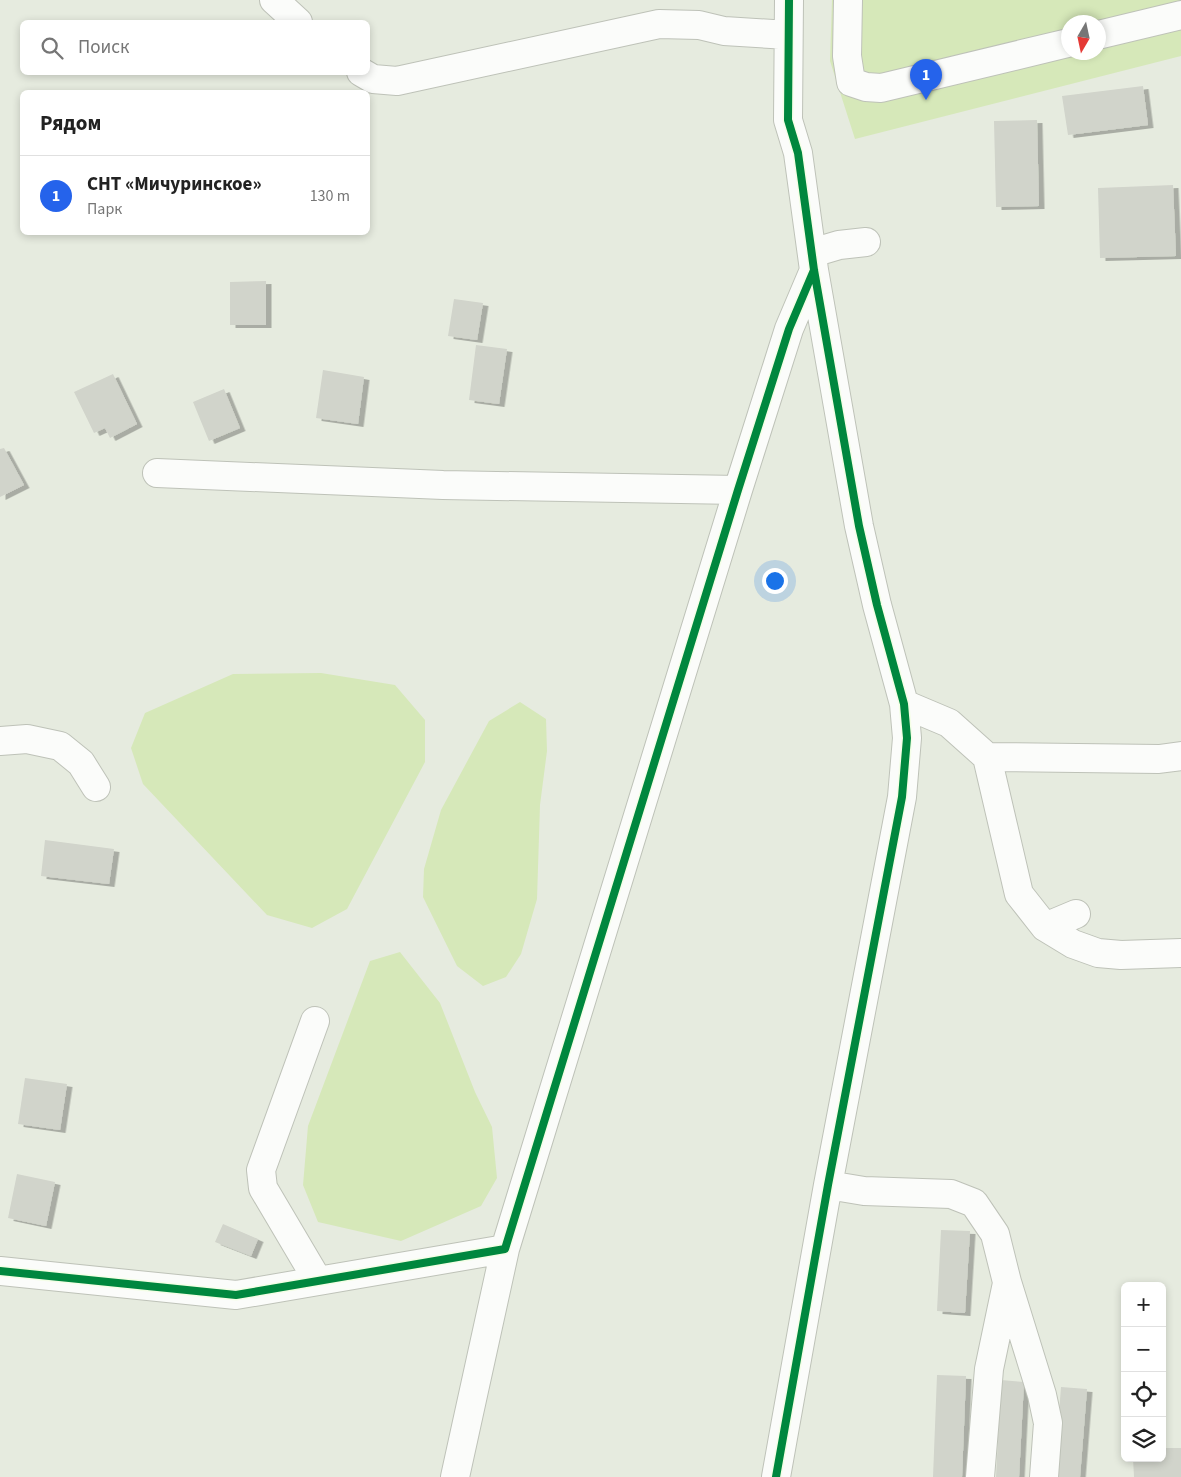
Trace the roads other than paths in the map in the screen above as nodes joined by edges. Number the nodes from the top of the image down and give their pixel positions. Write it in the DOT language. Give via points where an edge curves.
graph roads {
  1 [pos="274,0"];
  2 [pos="789,0"];
  3 [pos="848,0"];
  4 [pos="1181,15"];
  5 [pos="296,20"];
  6 [pos="1106,33"];
  7 [pos="788,35"];
  8 [pos="1061,44"];
  9 [pos="366,75"];
  10 [pos="866,242"];
  11 [pos="813,261"];
  12 [pos="157,473"];
  13 [pos="738,490"];
  14 [pos="904,704"];
  15 [pos="0,741"];
  16 [pos="1181,756"];
  17 [pos="987,757"];
  18 [pos="96,786"];
  19 [pos="1076,914"];
  20 [pos="1044,927"];
  21 [pos="1181,953"];
  22 [pos="315,1021"];
  23 [pos="828,1185"];
  24 [pos="506,1249"];
  25 [pos="0,1271"];
  26 [pos="318,1281"];
  27 [pos="1008,1282"];
  28 [pos="454,1477"];
  29 [pos="776,1477"];
  30 [pos="980,1477"];
  31 [pos="1044,1477"];
  1 -- 5 [label="street"];
  2 -- 7 [label="street"];
  3 -- 8 [label="street" via="847,56 851,82 866,87 881,88"];
  4 -- 6 [label="street"];
  7 -- 9 [label="street" via="659,24 397,81 373,79"];
  7 -- 11 [label="street" via="788,120 798,153"];
  10 -- 11 [label="street" via="839,246"];
  11 -- 13 [label="street"];
  11 -- 14 [label="street" via="859,526"];
  12 -- 13 [label="street" via="443,486"];
  13 -- 24 [label="street"];
  14 -- 17 [label="street" via="950,723"];
  14 -- 23 [label="street" via="907,738 902,797"];
  15 -- 18 [label="street" via="27,739 60,746 81,763"];
  16 -- 17 [label="street" via="1159,759"];
  17 -- 20 [label="street" via="1019,894"];
  19 -- 20 [label="street"];
  20 -- 21 [label="street" via="1073,944 1098,953"];
  22 -- 26 [label="street" via="261,1170 262,1188"];
  23 -- 27 [label="street" via="864,1191 952,1194 974,1203 996,1234"];
  23 -- 29 [label="street"];
  24 -- 26 [label="street"];
  24 -- 28 [label="street"];
  25 -- 26 [label="street" via="236,1295"];
  27 -- 30 [label="street" via="989,1369"];
  27 -- 31 [label="street" via="1048,1423"];
}
